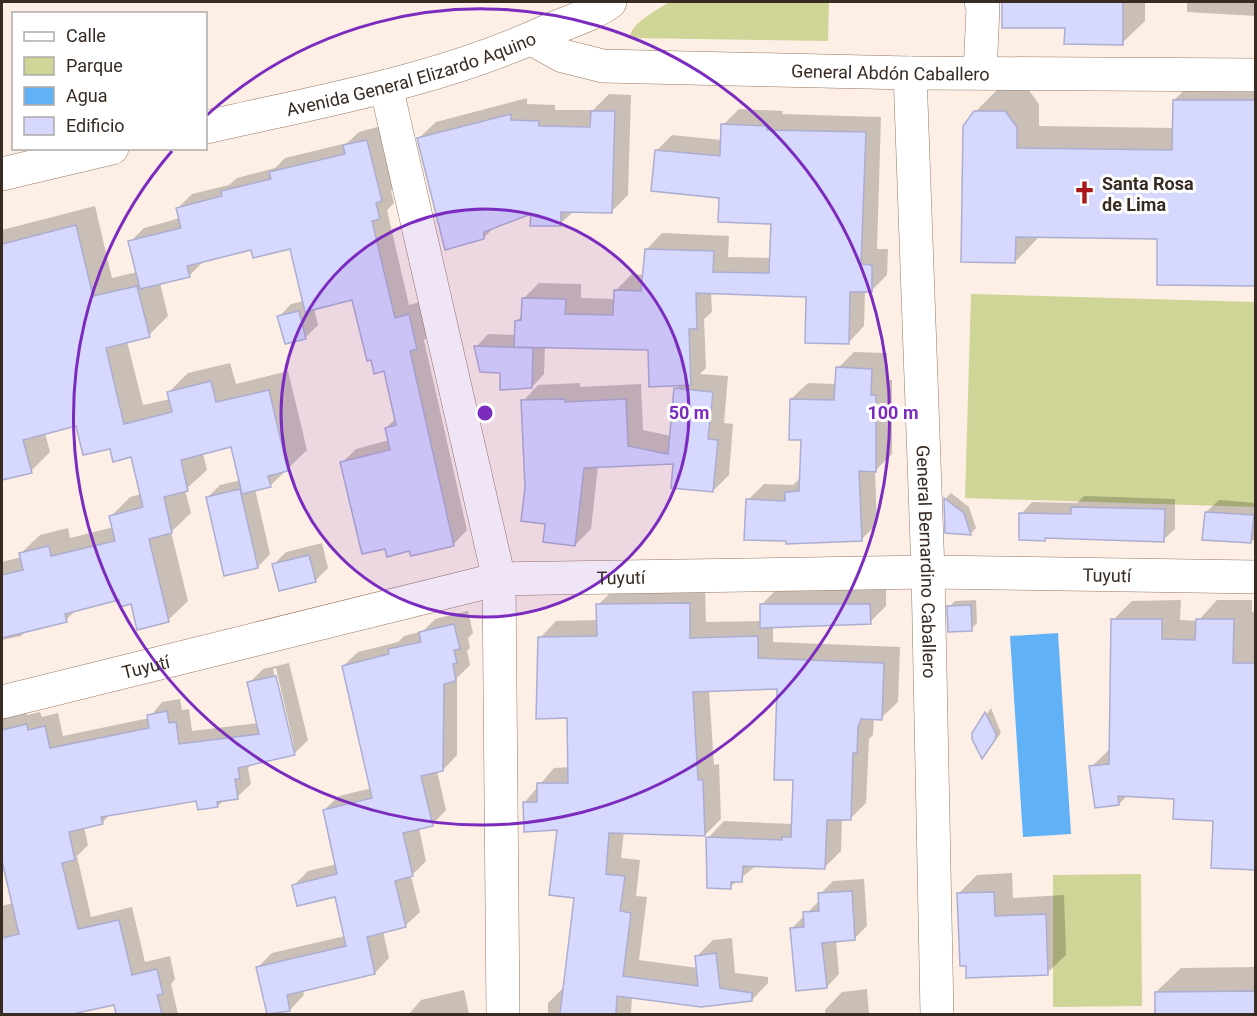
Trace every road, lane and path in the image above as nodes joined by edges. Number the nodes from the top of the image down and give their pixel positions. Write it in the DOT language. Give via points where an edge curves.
graph roads {
  1 [pos="610,2"];
  2 [pos="981,2"];
  3 [pos="532,39"];
  4 [pos="910,73"];
  5 [pos="980,73"];
  6 [pos="1256,75"];
  7 [pos="386,86"];
  8 [pos="207,127"];
  9 [pos="104,150"];
  10 [pos="2,174"];
  11 [pos="928,572"];
  12 [pos="1256,577"];
  13 [pos="499,579"];
  14 [pos="2,702"];
  15 [pos="503,1014"];
  16 [pos="937,1014"];
  1 -- 3 [label="street, Avenida General Elizardo Aquino"];
  2 -- 5 [label="street"];
  3 -- 4 [label="street, General Abdón Caballero" via="562,56 603,66"];
  3 -- 7 [label="street, Avenida General Elizardo Aquino" via="456,67"];
  4 -- 5 [label="street, General Abdón Caballero"];
  4 -- 11 [label="street, General Bernardino Caballero"];
  5 -- 6 [label="street, General Abdón Caballero"];
  7 -- 8 [label="street, Avenida General Elizardo Aquino"];
  7 -- 13 [label="street"];
  9 -- 10 [label="street"];
  11 -- 12 [label="street, Tuyutí"];
  11 -- 13 [label="street, Tuyutí"];
  11 -- 16 [label="street, General Bernardino Caballero"];
  13 -- 14 [label="street, Tuyutí"];
  13 -- 15 [label="street"];
}
